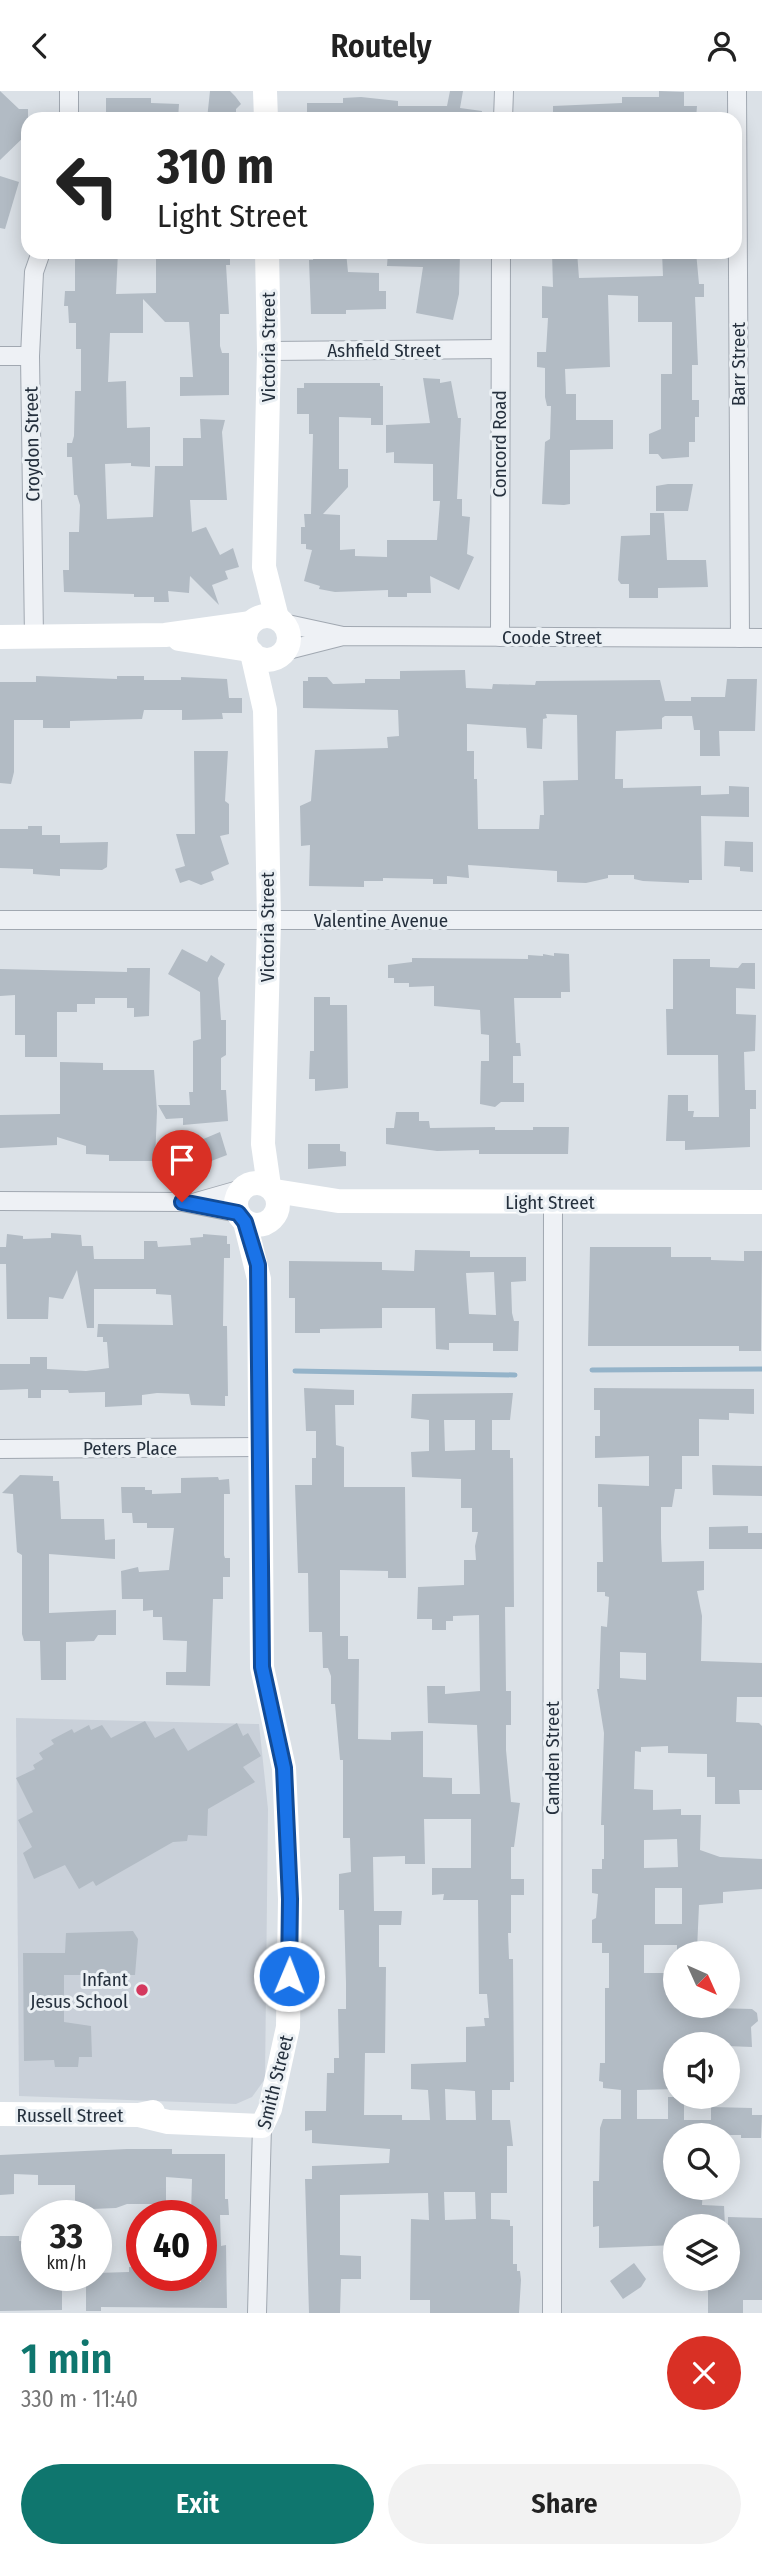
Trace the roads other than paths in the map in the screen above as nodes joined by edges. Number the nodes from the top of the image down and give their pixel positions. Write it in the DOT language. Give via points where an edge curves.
graph roads {
  1 [pos="69,91"];
  2 [pos="265,91"];
  3 [pos="503,91"];
  4 [pos="737,91"];
  5 [pos="69,112"];
  6 [pos="266,112"];
  7 [pos="503,112"];
  8 [pos="737,112"];
  9 [pos="39,259"];
  10 [pos="268,259"];
  11 [pos="500,259"];
  12 [pos="738,259"];
  13 [pos="499,349"];
  14 [pos="269,351"];
  15 [pos="0,356"];
  16 [pos="30,356"];
  17 [pos="267,621"];
  18 [pos="165,635"];
  19 [pos="343,636"];
  20 [pos="0,637"];
  21 [pos="34,637"];
  22 [pos="499,637"];
  23 [pos="740,638"];
  24 [pos="762,638"];
  25 [pos="265,653"];
  26 [pos="0,920"];
  27 [pos="762,920"];
  28 [pos="269,921"];
  29 [pos="258,1188"];
  30 [pos="0,1201"];
  31 [pos="338,1201"];
  32 [pos="553,1202"];
  33 [pos="762,1202"];
  34 [pos="193,1203"];
  35 [pos="255,1220"];
  36 [pos="259,1447"];
  37 [pos="0,1449"];
  38 [pos="0,2114"];
  39 [pos="266,2118"];
  40 [pos="257,2313"];
  41 [pos="552,2313"];
  1 -- 5 [label="street"];
  2 -- 6 [label="street"];
  3 -- 7 [label="street"];
  4 -- 8 [label="street, Barr Street"];
  9 -- 16 [label="street, Croydon Street"];
  10 -- 14 [label="street, Victoria Street"];
  11 -- 13 [label="street, Concord Road"];
  12 -- 23 [label="street, Barr Street"];
  13 -- 14 [label="street, Ashfield Street"];
  13 -- 22 [label="street, Concord Road"];
  14 -- 17 [label="street, Victoria Street" via="264,567 256,582"];
  15 -- 16 [label="street"];
  16 -- 21 [label="street, Croydon Street"];
  17 -- 18 [label="street, Coode Street"];
  17 -- 19 [label="street, Coode Street"];
  17 -- 25 [label="street" via="246,636"];
  17 -- 25 [label="street" via="289,640"];
  18 -- 21 [label="street, Coode Street"];
  18 -- 25 [label="street, Coode Street"];
  19 -- 22 [label="street, Coode Street"];
  19 -- 25 [label="street, Coode Street"];
  20 -- 21 [label="street, Coode Street"];
  22 -- 23 [label="street, Coode Street"];
  23 -- 24 [label="street, Coode Street"];
  25 -- 28 [label="street, Victoria Street"];
  26 -- 28 [label="street, Valentine Avenue"];
  27 -- 28 [label="street, Valentine Avenue"];
  28 -- 29 [label="street, Victoria Street"];
  29 -- 31 [label="street, Light Street"];
  29 -- 34 [label="street, Light Street"];
  29 -- 35 [label="street" via="236,1200"];
  29 -- 35 [label="street" via="279,1203"];
  30 -- 34 [label="street, Light Street"];
  31 -- 32 [label="street, Light Street"];
  31 -- 35 [label="street, Light Street"];
  32 -- 33 [label="street, Light Street"];
  32 -- 41 [label="street, Camden Street"];
  34 -- 35 [label="street, Light Street"];
  35 -- 36 [label="street, Smith Street"];
  36 -- 37 [label="street, Peters Place"];
  36 -- 39 [label="street, Smith Street" via="262,1667 284,1768 290,1899 288,2027"];
  38 -- 39 [label="street, Russell Street" via="139,2115 164,2110"];
  39 -- 40 [label="street, Smith Street"];
}
